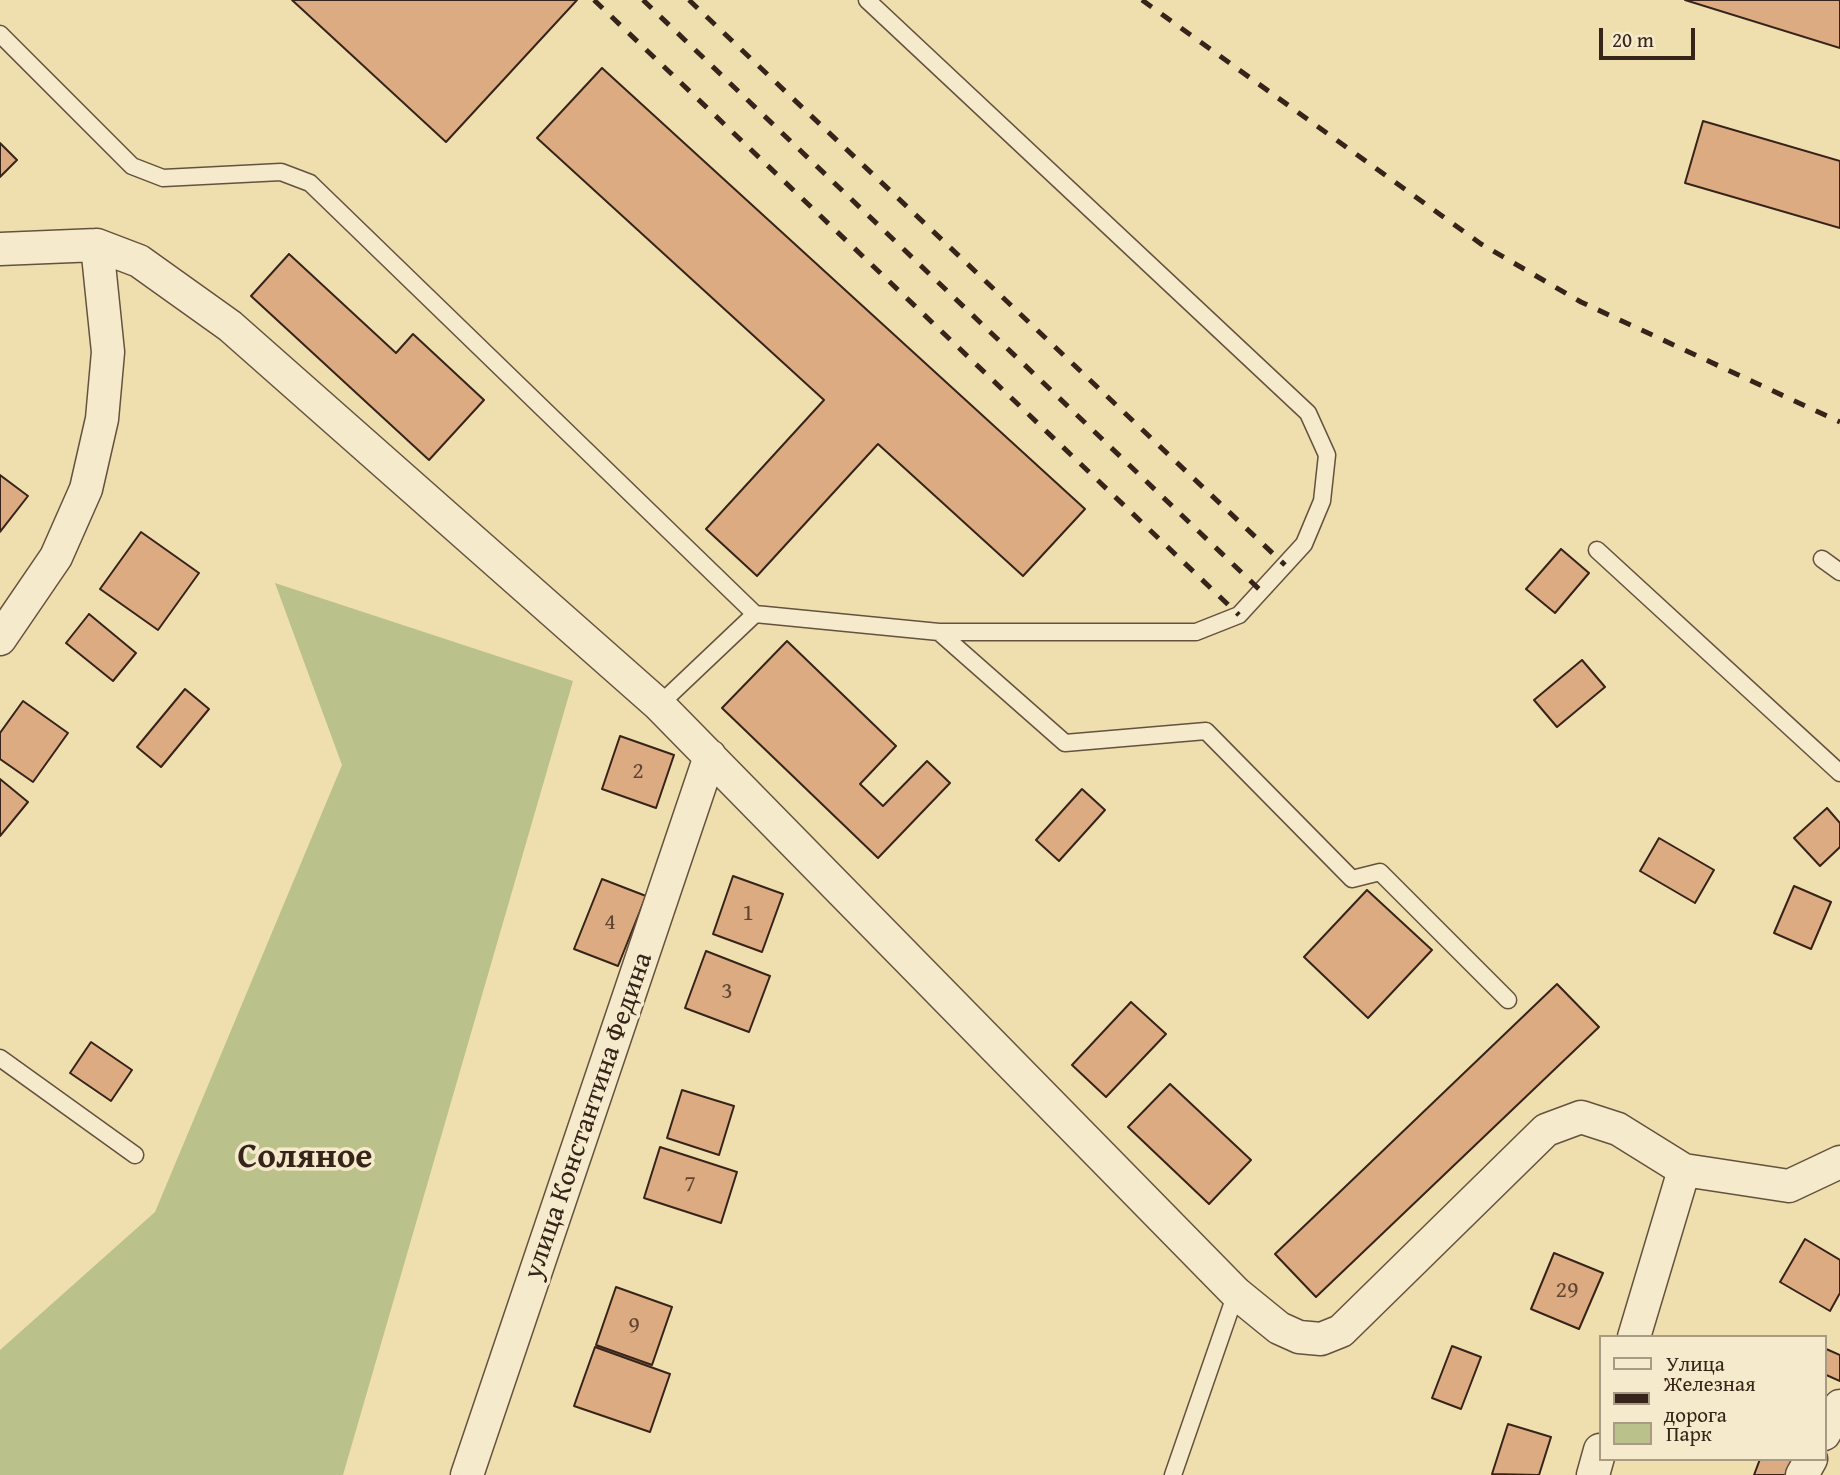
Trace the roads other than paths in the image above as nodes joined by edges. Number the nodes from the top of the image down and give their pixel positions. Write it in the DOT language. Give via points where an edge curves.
graph roads {
  1 [pos="867,0"];
  2 [pos="0,34"];
  3 [pos="97,245"];
  4 [pos="0,249"];
  5 [pos="1597,550"];
  6 [pos="1822,559"];
  7 [pos="1840,572"];
  8 [pos="755,614"];
  9 [pos="939,632"];
  10 [pos="0,639"];
  11 [pos="659,705"];
  12 [pos="710,756"];
  13 [pos="1840,773"];
  14 [pos="1508,1000"];
  15 [pos="0,1058"];
  16 [pos="135,1155"];
  17 [pos="1840,1162"];
  18 [pos="1684,1170"];
  19 [pos="1236,1293"];
  20 [pos="1635,1335"];
  21 [pos="1840,1406"];
  22 [pos="1826,1430"];
  23 [pos="1598,1457"];
  24 [pos="467,1475"];
  25 [pos="1172,1475"];
  26 [pos="1593,1475"];
  1 -- 9 [label="lane" via="1308,413 1327,455 1322,501 1304,544 1239,615 1196,632"];
  2 -- 8 [label="lane" via="132,166 163,178 281,172 310,183"];
  3 -- 4 [label="street"];
  3 -- 10 [label="street" via="108,352 102,419 86,489 56,557"];
  3 -- 11 [label="street" via="139,261 230,326"];
  5 -- 13 [label="lane"];
  6 -- 7 [label="lane"];
  8 -- 9 [label="lane"];
  8 -- 11 [label="lane"];
  9 -- 14 [label="lane" via="1065,743 1206,732 1352,879 1380,872"];
  11 -- 12 [label="street"];
  12 -- 19 [label="street"];
  12 -- 24 [label="street, улица Константина Федина"];
  15 -- 16 [label="lane"];
  17 -- 18 [label="street" via="1789,1185"];
  18 -- 19 [label="street" via="1618,1129 1581,1117 1546,1130 1341,1331 1321,1339 1299,1337 1279,1328"];
  18 -- 20 [label="street"];
  19 -- 25 [label="lane"];
  21 -- 22 [label="street"];
  23 -- 26 [label="street"];
}
